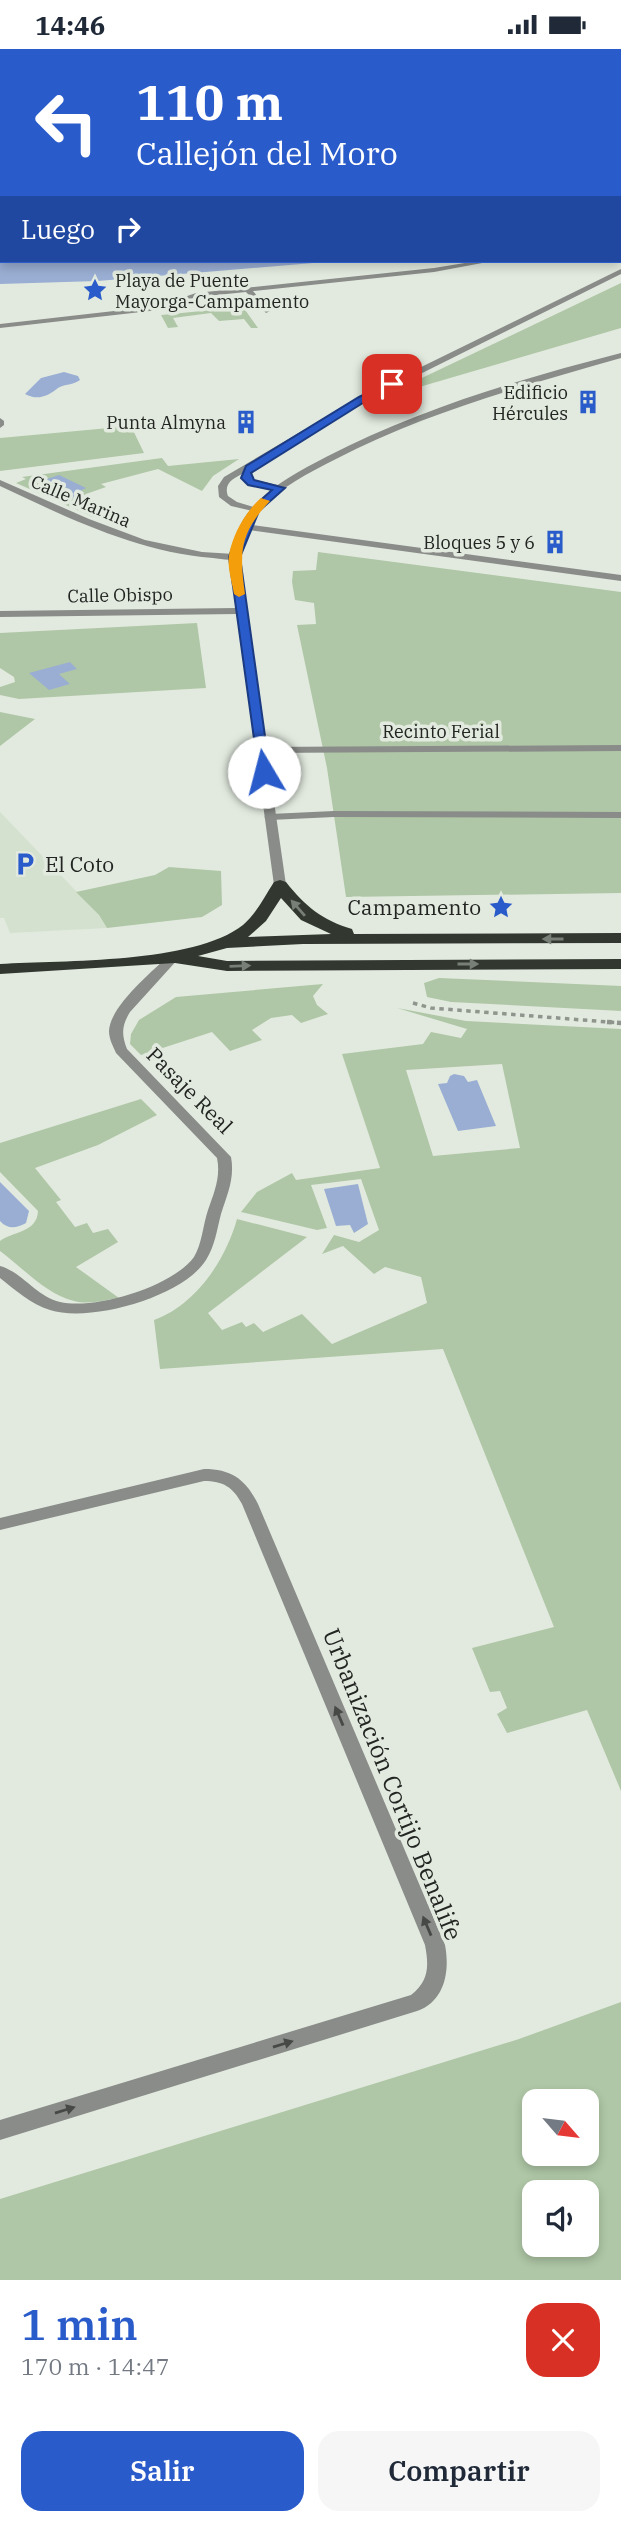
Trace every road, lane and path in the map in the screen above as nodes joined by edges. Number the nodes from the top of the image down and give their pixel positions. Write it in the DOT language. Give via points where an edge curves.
graph roads {
  1 [pos="477,263"];
  2 [pos="621,271"];
  3 [pos="248,290"];
  4 [pos="265,311"];
  5 [pos="0,326"];
  6 [pos="621,355"];
  7 [pos="250,468"];
  8 [pos="0,483"];
  9 [pos="279,488"];
  10 [pos="254,510"];
  11 [pos="245,527"];
  12 [pos="234,557"];
  13 [pos="621,578"];
  14 [pos="240,611"];
  15 [pos="0,614"];
  16 [pos="621,748"];
  17 [pos="260,750"];
  18 [pos="621,815"];
  19 [pos="270,817"];
  20 [pos="280,885"];
  21 [pos="367,939"];
  22 [pos="621,939"];
  23 [pos="226,943"];
  24 [pos="173,958"];
  25 [pos="621,964"];
  26 [pos="0,969"];
  27 [pos="408,1002"];
  28 [pos="621,1023"];
  29 [pos="0,1271"];
  30 [pos="0,1524"];
  31 [pos="0,2130"];
  1 -- 3 [label="street"];
  2 -- 7 [label="street" via="363,399"];
  3 -- 4 [label="street"];
  3 -- 5 [label="street" via="196,296 159,308"];
  6 -- 9 [label="street" via="406,421 362,440"];
  7 -- 9 [label="street" via="248,481"];
  7 -- 10 [label="street" via="228,479 221,493 232,504"];
  8 -- 12 [label="street, Calle Marina" via="128,539"];
  9 -- 10 [label="street"];
  10 -- 11 [label="street"];
  11 -- 12 [label="street"];
  11 -- 13 [label="street"];
  12 -- 14 [label="street"];
  14 -- 15 [label="street, Calle Obispo"];
  14 -- 17 [label="street"];
  16 -- 17 [label="street, Recinto Ferial"];
  17 -- 19 [label="street"];
  18 -- 19 [label="street"];
  19 -- 20 [label="street"];
  21 -- 20 [label="highway, one-way" via="303,915"];
  20 -- 23 [label="highway" via="252,929"];
  22 -- 21 [label="highway, one-way"];
  21 -- 23 [label="highway"];
  23 -- 24 [label="highway"];
  24 -- 25 [label="highway, one-way" via="227,966"];
  24 -- 26 [label="highway"];
  24 -- 29 [label="street, Pasaje Real" via="124,1012 116,1037 121,1050 224,1157 227,1174 199,1260 148,1293 81,1309 45,1302"];
  27 -- 28 [label="path" via="430,1008"];
  31 -- 30 [label="street, Urbanización Cortijo Benalife, one-way" via="417,2002 428,1995 439,1974 435,1945 238,1483 204,1475"];
}
